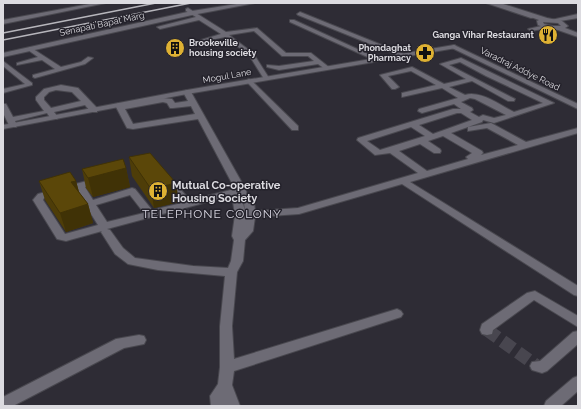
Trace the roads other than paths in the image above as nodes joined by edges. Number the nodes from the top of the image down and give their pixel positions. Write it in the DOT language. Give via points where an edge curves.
graph roads {
  1 [pos="103,3"];
  2 [pos="230,3"];
  3 [pos="252,3"];
  4 [pos="489,3"];
  5 [pos="495,3"];
  6 [pos="502,3"];
  7 [pos="190,11"];
  8 [pos="300,14"];
  9 [pos="532,16"];
  10 [pos="578,17"];
  11 [pos="200,18"];
  12 [pos="292,21"];
  13 [pos="3,22"];
  14 [pos="544,23"];
  15 [pos="559,24"];
  16 [pos="160,27"];
  17 [pos="531,29"];
  18 [pos="235,32"];
  19 [pos="578,32"];
  20 [pos="347,33"];
  21 [pos="225,35"];
  22 [pos="578,35"];
  23 [pos="329,38"];
  24 [pos="57,40"];
  25 [pos="203,41"];
  26 [pos="454,47"];
  27 [pos="30,49"];
  28 [pos="3,50"];
  29 [pos="3,54"];
  30 [pos="402,55"];
  31 [pos="43,58"];
  32 [pos="90,58"];
  33 [pos="376,59"];
  34 [pos="3,62"];
  35 [pos="320,62"];
  36 [pos="19,64"];
  37 [pos="69,67"];
  38 [pos="327,68"];
  39 [pos="60,69"];
  40 [pos="12,70"];
  41 [pos="505,71"];
  42 [pos="3,72"];
  43 [pos="77,73"];
  44 [pos="489,75"];
  45 [pos="35,76"];
  46 [pos="266,78"];
  47 [pos="472,79"];
  48 [pos="249,81"];
  49 [pos="443,86"];
  50 [pos="395,87"];
  51 [pos="4,90"];
  52 [pos="530,93"];
  53 [pos="405,96"];
  54 [pos="464,98"];
  55 [pos="512,99"];
  56 [pos="192,100"];
  57 [pos="454,101"];
  58 [pos="86,102"];
  59 [pos="138,103"];
  60 [pos="493,105"];
  61 [pos="3,106"];
  62 [pos="120,106"];
  63 [pos="578,107"];
  64 [pos="94,110"];
  65 [pos="422,111"];
  66 [pos="48,115"];
  67 [pos="513,115"];
  68 [pos="200,116"];
  69 [pos="180,120"];
  70 [pos="11,123"];
  71 [pos="412,124"];
  72 [pos="3,127"];
  73 [pos="295,128"];
  74 [pos="578,130"];
  75 [pos="444,133"];
  76 [pos="432,137"];
  77 [pos="420,140"];
  78 [pos="520,143"];
  79 [pos="392,150"];
  80 [pos="437,151"];
  81 [pos="489,153"];
  82 [pos="422,172"];
  83 [pos="161,173"];
  84 [pos="108,178"];
  85 [pos="403,181"];
  86 [pos="79,186"];
  87 [pos="242,194"];
  88 [pos="90,204"];
  89 [pos="188,204"];
  90 [pos="150,214"];
  91 [pos="245,214"];
  92 [pos="105,229"];
  93 [pos="231,272"];
  94 [pos="578,292"];
  95 [pos="397,314"];
  96 [pos="578,322"];
  97 [pos="487,330"];
  98 [pos="578,336"];
  99 [pos="139,340"];
  100 [pos="537,366"];
  101 [pos="227,367"];
  102 [pos="578,382"];
  103 [pos="225,386"];
  104 [pos="3,404"];
  105 [pos="218,406"];
  106 [pos="233,406"];
  107 [pos="551,406"];
  1 -- 13 [label="street"];
  2 -- 7 [label="street, Senapati Bapat Marg"];
  3 -- 7 [label="street, Senapati Bapat Marg"];
  4 -- 9 [label="street"];
  5 -- 9 [label="street"];
  6 -- 9 [label="street" via="534,14"];
  7 -- 11 [label="street"];
  7 -- 24 [label="street, Senapati Bapat Marg"];
  8 -- 20 [label="street"];
  9 -- 14 [label="street"];
  10 -- 15 [label="street"];
  11 -- 16 [label="street"];
  11 -- 21 [label="street"];
  12 -- 23 [label="street"];
  14 -- 15 [label="street"];
  14 -- 17 [label="street"];
  15 -- 19 [label="street"];
  15 -- 22 [label="street"];
  18 -- 21 [label="street"];
  18 -- 35 [label="street" via="255,30 284,55 309,54"];
  18 -- 35 [label="street" via="266,64 279,68"];
  20 -- 23 [label="street"];
  20 -- 30 [label="street"];
  21 -- 25 [label="street"];
  21 -- 46 [label="street" via="251,54"];
  23 -- 33 [label="street"];
  24 -- 27 [label="street, Senapati Bapat Marg"];
  24 -- 28 [label="street, Senapati Bapat Marg"];
  26 -- 30 [label="street, Mogul Lane"];
  26 -- 41 [label="street, Varadraj Addye Road"];
  27 -- 29 [label="street, Senapati Bapat Marg"];
  27 -- 31 [label="street"];
  30 -- 33 [label="street, Mogul Lane"];
  31 -- 36 [label="street"];
  31 -- 39 [label="street"];
  32 -- 37 [label="street" via="86,62"];
  33 -- 38 [label="street, Mogul Lane"];
  34 -- 40 [label="street"];
  35 -- 38 [label="street"];
  37 -- 39 [label="street"];
  37 -- 43 [label="street"];
  38 -- 46 [label="street, Mogul Lane"];
  39 -- 45 [label="street"];
  40 -- 42 [label="street"];
  40 -- 51 [label="street" via="30,84"];
  41 -- 44 [label="street"];
  41 -- 63 [label="street, Varadraj Addye Road"];
  44 -- 47 [label="street"];
  44 -- 47 [label="street" via="463,60 443,64"];
  44 -- 52 [label="street"];
  46 -- 48 [label="street, Mogul Lane"];
  47 -- 49 [label="street"];
  47 -- 55 [label="street"];
  48 -- 56 [label="street, Mogul Lane"];
  48 -- 73 [label="street"];
  49 -- 50 [label="street" via="412,69 383,75"];
  49 -- 53 [label="street"];
  49 -- 54 [label="street"];
  51 -- 66 [label="street" via="30,90"];
  52 -- 55 [label="street"];
  52 -- 67 [label="street" via="550,103"];
  54 -- 57 [label="street"];
  54 -- 60 [label="street" via="473,96"];
  55 -- 60 [label="street"];
  56 -- 59 [label="street, Mogul Lane"];
  56 -- 59 [label="street" via="174,106 163,100"];
  56 -- 68 [label="street"];
  56 -- 69 [label="street" via="176,111"];
  57 -- 65 [label="street"];
  57 -- 67 [label="street" via="492,122"];
  58 -- 64 [label="street"];
  58 -- 66 [label="street"];
  58 -- 66 [label="street" via="75,90 50,90 40,97"];
  59 -- 62 [label="street"];
  60 -- 67 [label="street"];
  61 -- 70 [label="street"];
  62 -- 64 [label="street"];
  62 -- 69 [label="street" via="130,126 133,127"];
  64 -- 66 [label="street"];
  66 -- 70 [label="street"];
  68 -- 69 [label="street"];
  68 -- 87 [label="street"];
  70 -- 72 [label="street"];
  71 -- 75 [label="street" via="459,111 479,120"];
  71 -- 76 [label="street"];
  71 -- 79 [label="street" via="361,140 378,153"];
  74 -- 78 [label="street"];
  75 -- 76 [label="street"];
  75 -- 82 [label="street" via="478,154"];
  76 -- 77 [label="street"];
  77 -- 79 [label="street"];
  77 -- 80 [label="street"];
  78 -- 81 [label="street"];
  78 -- 81 [label="street" via="488,125 460,133"];
  79 -- 82 [label="street"];
  81 -- 82 [label="street"];
  82 -- 85 [label="street"];
  83 -- 89 [label="street"];
  84 -- 86 [label="street"];
  85 -- 91 [label="street" via="299,211"];
  85 -- 94 [label="street"];
  86 -- 88 [label="street"];
  86 -- 92 [label="street" via="41,196 38,200 61,237"];
  87 -- 89 [label="street"];
  87 -- 91 [label="street" via="238,202"];
  88 -- 90 [label="street" via="132,191"];
  88 -- 92 [label="street"];
  89 -- 90 [label="street"];
  90 -- 92 [label="street"];
  91 -- 93 [label="street" via="236,236 240,239 237,261"];
  92 -- 93 [label="street" via="119,251 132,261 186,270"];
  93 -- 101 [label="street" via="226,326"];
  95 -- 101 [label="street"];
  96 -- 97 [label="street" via="535,295 486,328"];
  98 -- 100 [label="street" via="542,368"];
  99 -- 104 [label="street" via="121,343"];
  101 -- 103 [label="street"];
  102 -- 107 [label="street"];
  103 -- 105 [label="street" via="217,396"];
  103 -- 106 [label="street"];
}
